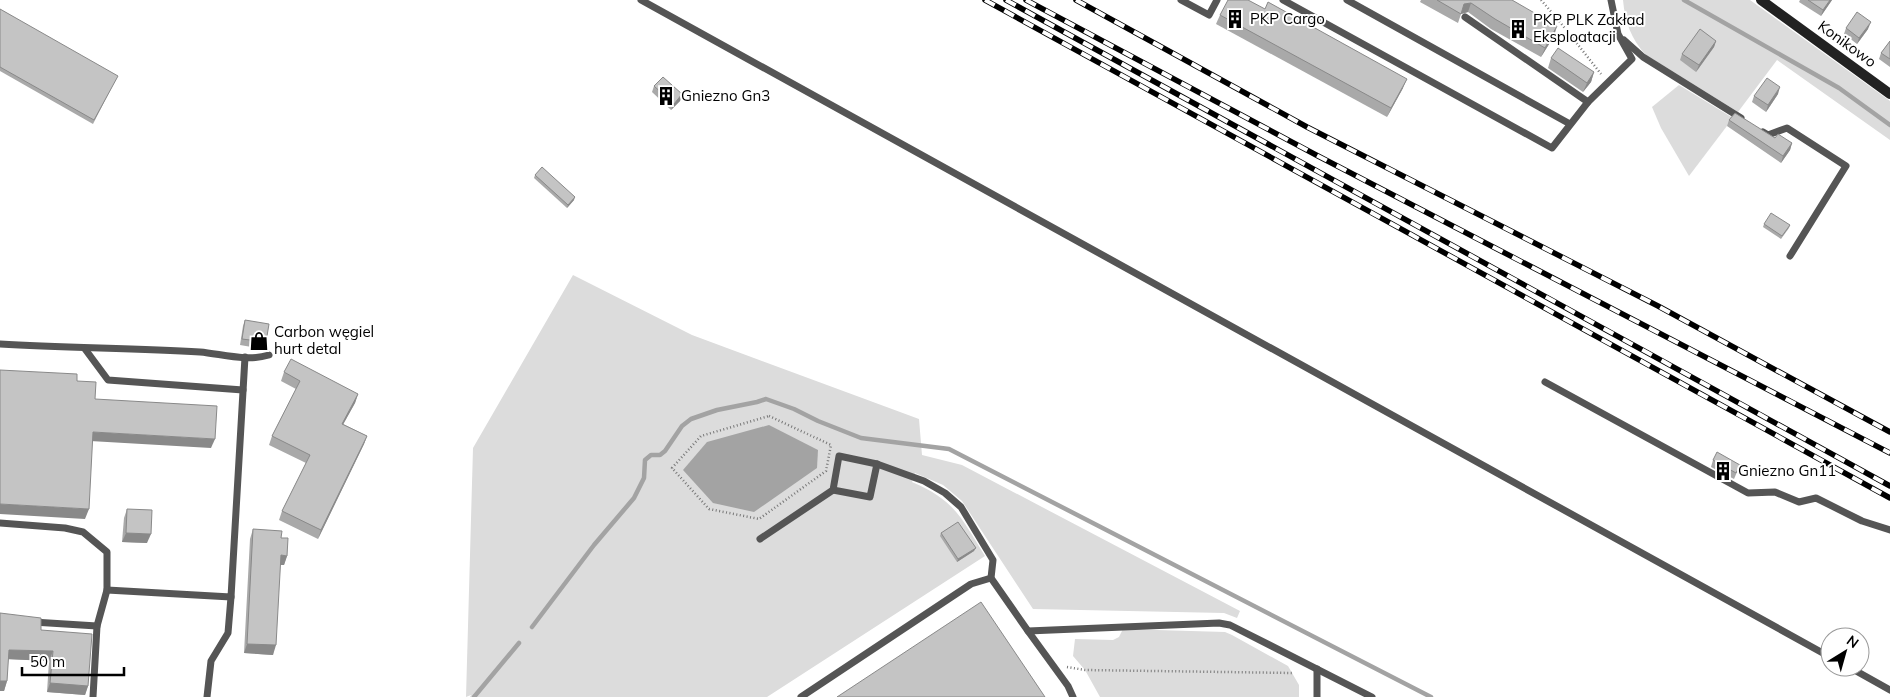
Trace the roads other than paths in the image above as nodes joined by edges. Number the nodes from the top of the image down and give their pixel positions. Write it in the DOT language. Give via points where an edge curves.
graph roads {
  1 [pos="641,0"];
  2 [pos="1181,0"];
  3 [pos="1217,0"];
  4 [pos="1283,0"];
  5 [pos="1347,0"];
  6 [pos="1612,0"];
  7 [pos="1761,0"];
  8 [pos="1465,17"];
  9 [pos="1618,34"];
  10 [pos="1890,94"];
  11 [pos="1588,102"];
  12 [pos="1744,120"];
  13 [pos="1570,124"];
  14 [pos="1760,130"];
  15 [pos="1790,256"];
  16 [pos="0,344"];
  17 [pos="85,349"];
  18 [pos="269,355"];
  19 [pos="245,357"];
  20 [pos="1545,382"];
  21 [pos="243,390"];
  22 [pos="877,464"];
  23 [pos="833,490"];
  24 [pos="0,523"];
  25 [pos="1890,530"];
  26 [pos="760,539"];
  27 [pos="991,578"];
  28 [pos="107,590"];
  29 [pos="231,597"];
  30 [pos="29,621"];
  31 [pos="97,626"];
  32 [pos="1028,631"];
  33 [pos="1820,651"];
  34 [pos="1317,669"];
  35 [pos="1866,677"];
  36 [pos="1890,690"];
  37 [pos="93,697"];
  38 [pos="207,697"];
  39 [pos="801,697"];
  40 [pos="1073,697"];
  41 [pos="1317,697"];
  42 [pos="1372,697"];
  1 -- 33 [label="lane"];
  2 -- 3 [label="lane" via="1209,15"];
  4 -- 13 [label="lane" via="1552,148"];
  5 -- 13 [label="lane"];
  6 -- 9 [label="lane"];
  7 -- 10 [label="street, Konikowo"];
  8 -- 11 [label="lane"];
  9 -- 11 [label="lane" via="1632,59"];
  9 -- 12 [label="lane" via="1643,57"];
  11 -- 13 [label="lane"];
  14 -- 15 [label="lane" via="1768,136 1787,128 1846,166"];
  16 -- 17 [label="lane"];
  17 -- 19 [label="lane" via="201,352"];
  17 -- 21 [label="lane" via="108,380"];
  18 -- 19 [label="lane"];
  19 -- 21 [label="lane"];
  20 -- 25 [label="lane" via="1748,493 1776,492 1799,502 1816,498 1862,521"];
  21 -- 29 [label="lane"];
  22 -- 23 [label="lane" via="870,497"];
  22 -- 23 [label="lane" via="839,456"];
  22 -- 27 [label="lane" via="924,481 945,492 961,507 993,560"];
  23 -- 26 [label="lane"];
  24 -- 28 [label="lane" via="83,532 107,552"];
  27 -- 32 [label="lane"];
  27 -- 39 [label="lane" via="971,584"];
  28 -- 29 [label="lane"];
  28 -- 31 [label="lane"];
  29 -- 38 [label="lane" via="228,634 211,661"];
  30 -- 31 [label="lane"];
  31 -- 37 [label="lane"];
  32 -- 34 [label="lane" via="1219,623 1242,630"];
  32 -- 40 [label="lane"];
  34 -- 41 [label="lane"];
  34 -- 42 [label="lane"];
  35 -- 36 [label="lane"];
}
